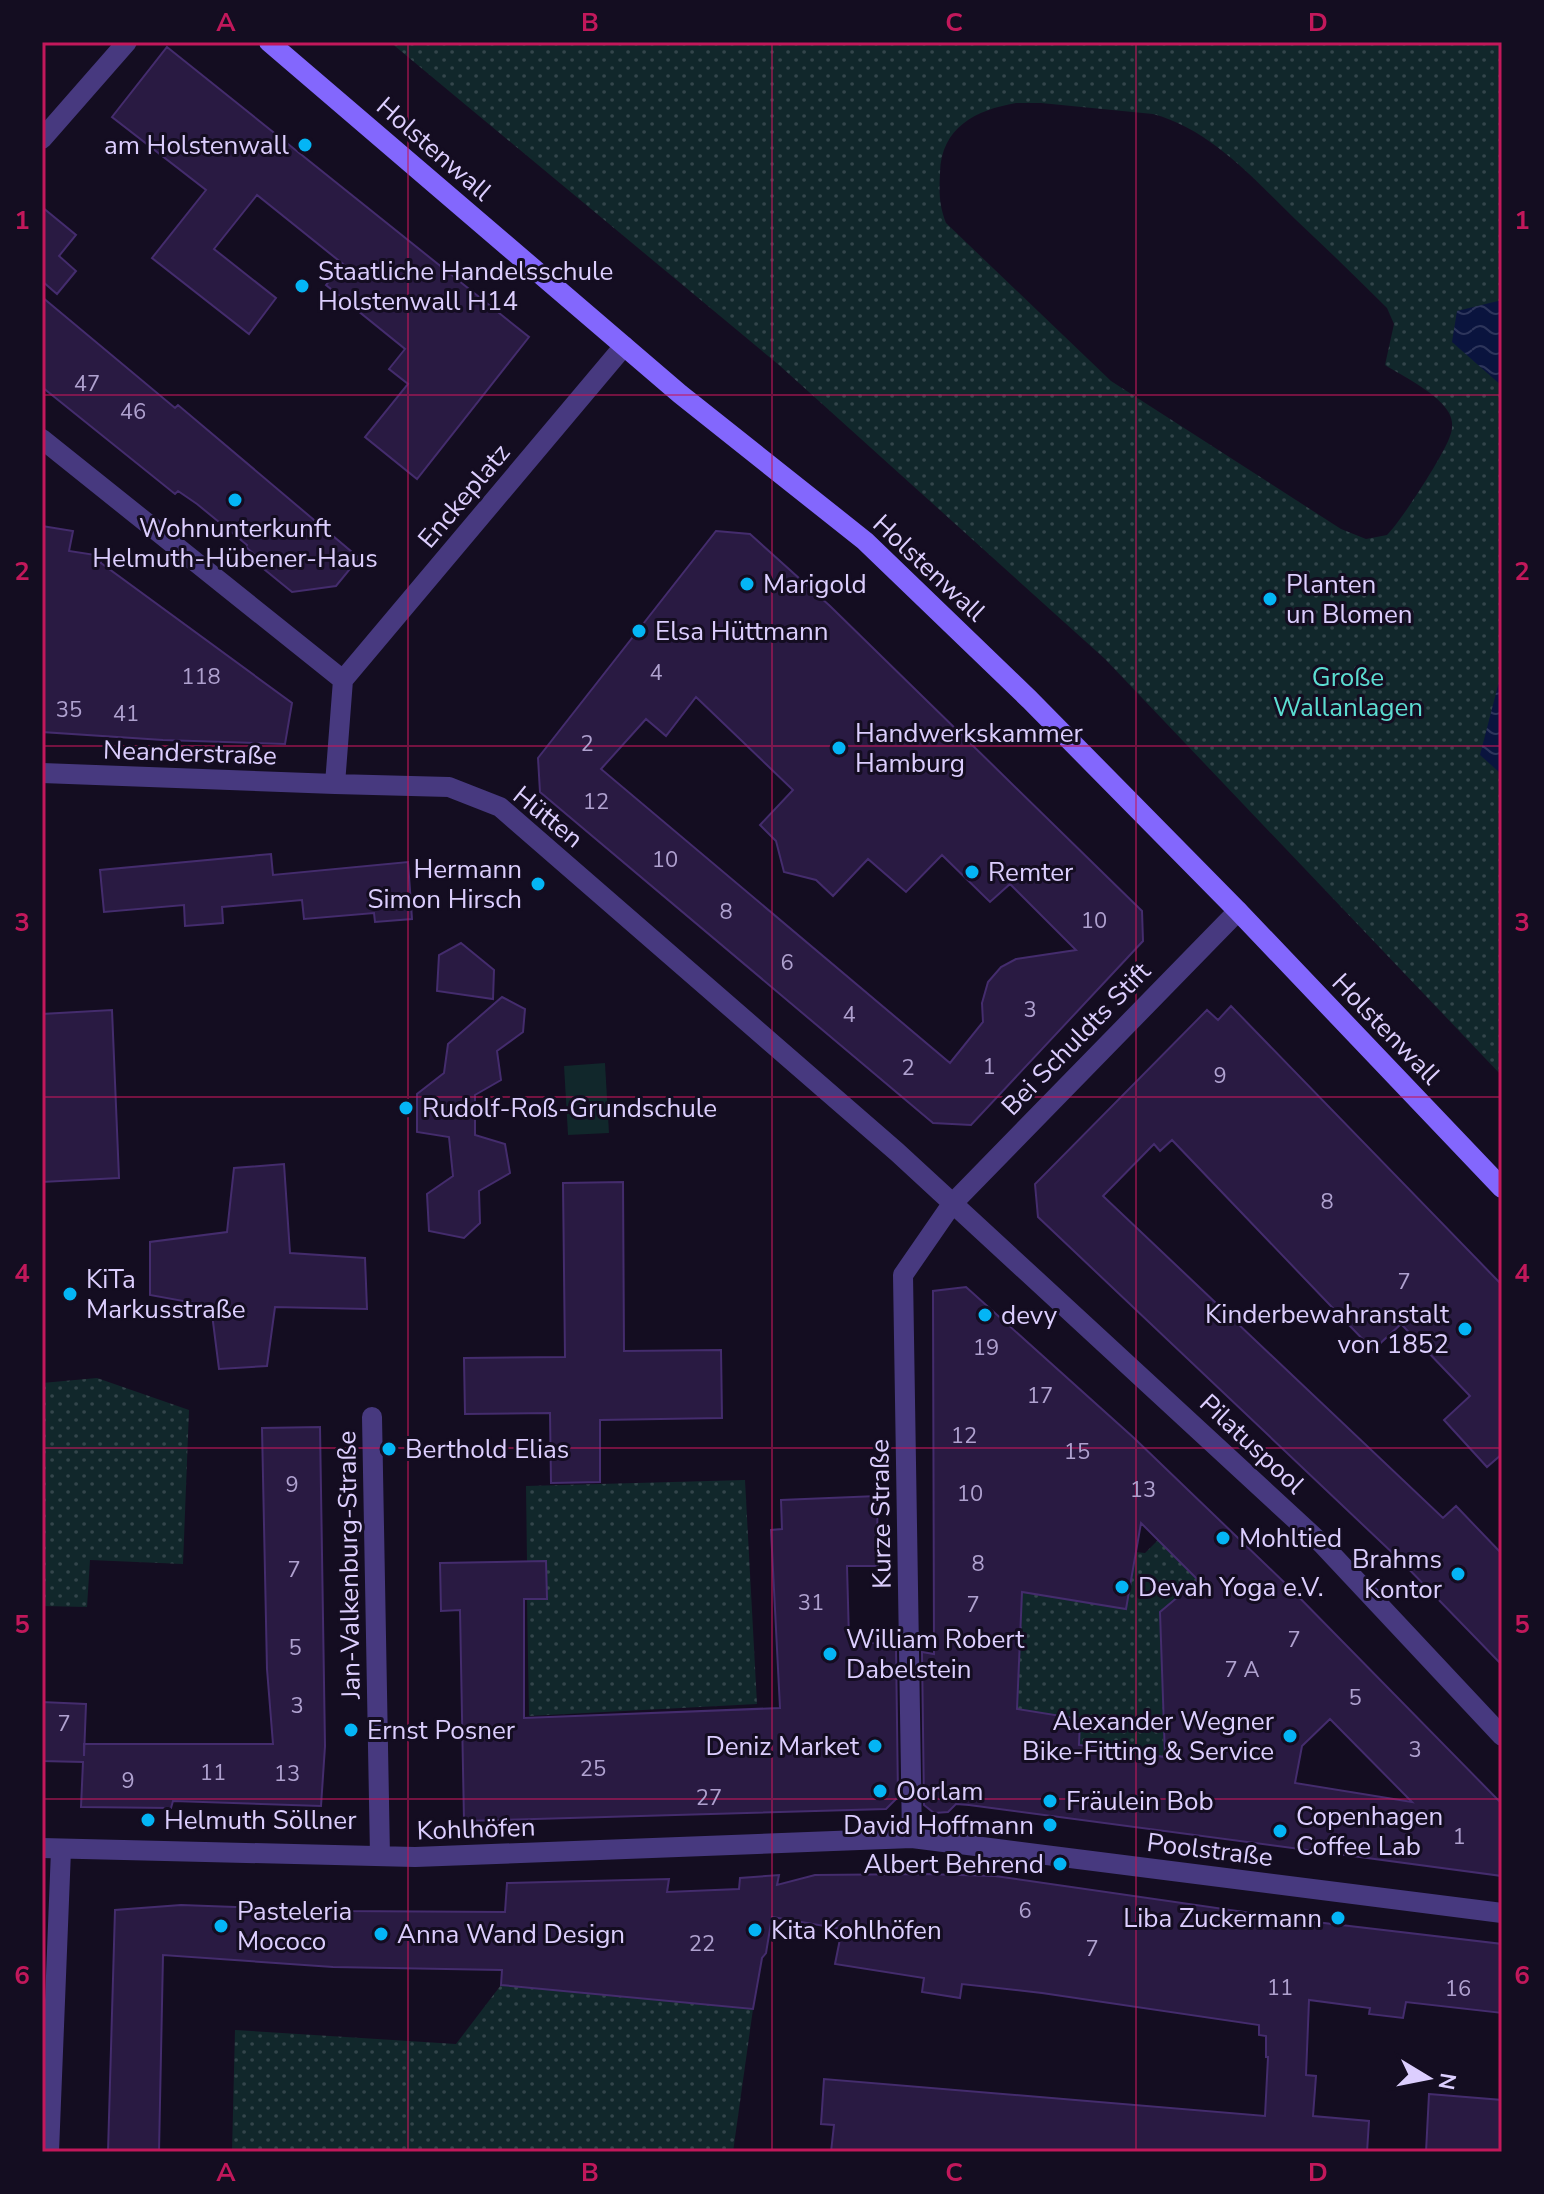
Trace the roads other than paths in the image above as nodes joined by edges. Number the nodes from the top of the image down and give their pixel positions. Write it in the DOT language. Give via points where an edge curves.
graph roads {
  1 [pos="127,42"];
  2 [pos="269,42"];
  3 [pos="42,139"];
  4 [pos="624,346"];
  5 [pos="42,439"];
  6 [pos="343,680"];
  7 [pos="42,773"];
  8 [pos="335,784"];
  9 [pos="1238,911"];
  10 [pos="1502,1188"];
  11 [pos="952,1204"];
  12 [pos="372,1417"];
  13 [pos="1502,1736"];
  14 [pos="912,1838"];
  15 [pos="52,1849"];
  16 [pos="380,1856"];
  17 [pos="1502,1913"];
  18 [pos="49,2152"];
  1 -- 3 [label="street"];
  2 -- 4 [label="main road, Holstenwall"];
  4 -- 6 [label="street, Enckeplatz"];
  4 -- 9 [label="main road, Holstenwall" via="865,541"];
  5 -- 6 [label="street"];
  6 -- 8 [label="street"];
  7 -- 8 [label="street, Neanderstraße"];
  8 -- 11 [label="street, Hütten" via="449,787 500,807"];
  9 -- 10 [label="main road, Holstenwall"];
  9 -- 11 [label="street, Bei Schuldts Stift"];
  11 -- 13 [label="street, Pilatuspool" via="1322,1544"];
  11 -- 14 [label="street, Kurze Straße" via="903,1275"];
  12 -- 16 [label="street, Jan-Valkenburg-Straße"];
  14 -- 16 [label="street, Kohlhöfen"];
  14 -- 17 [label="street, Poolstraße"];
  15 -- 16 [label="street, Kohlhöfen"];
  15 -- 18 [label="street"];
}
